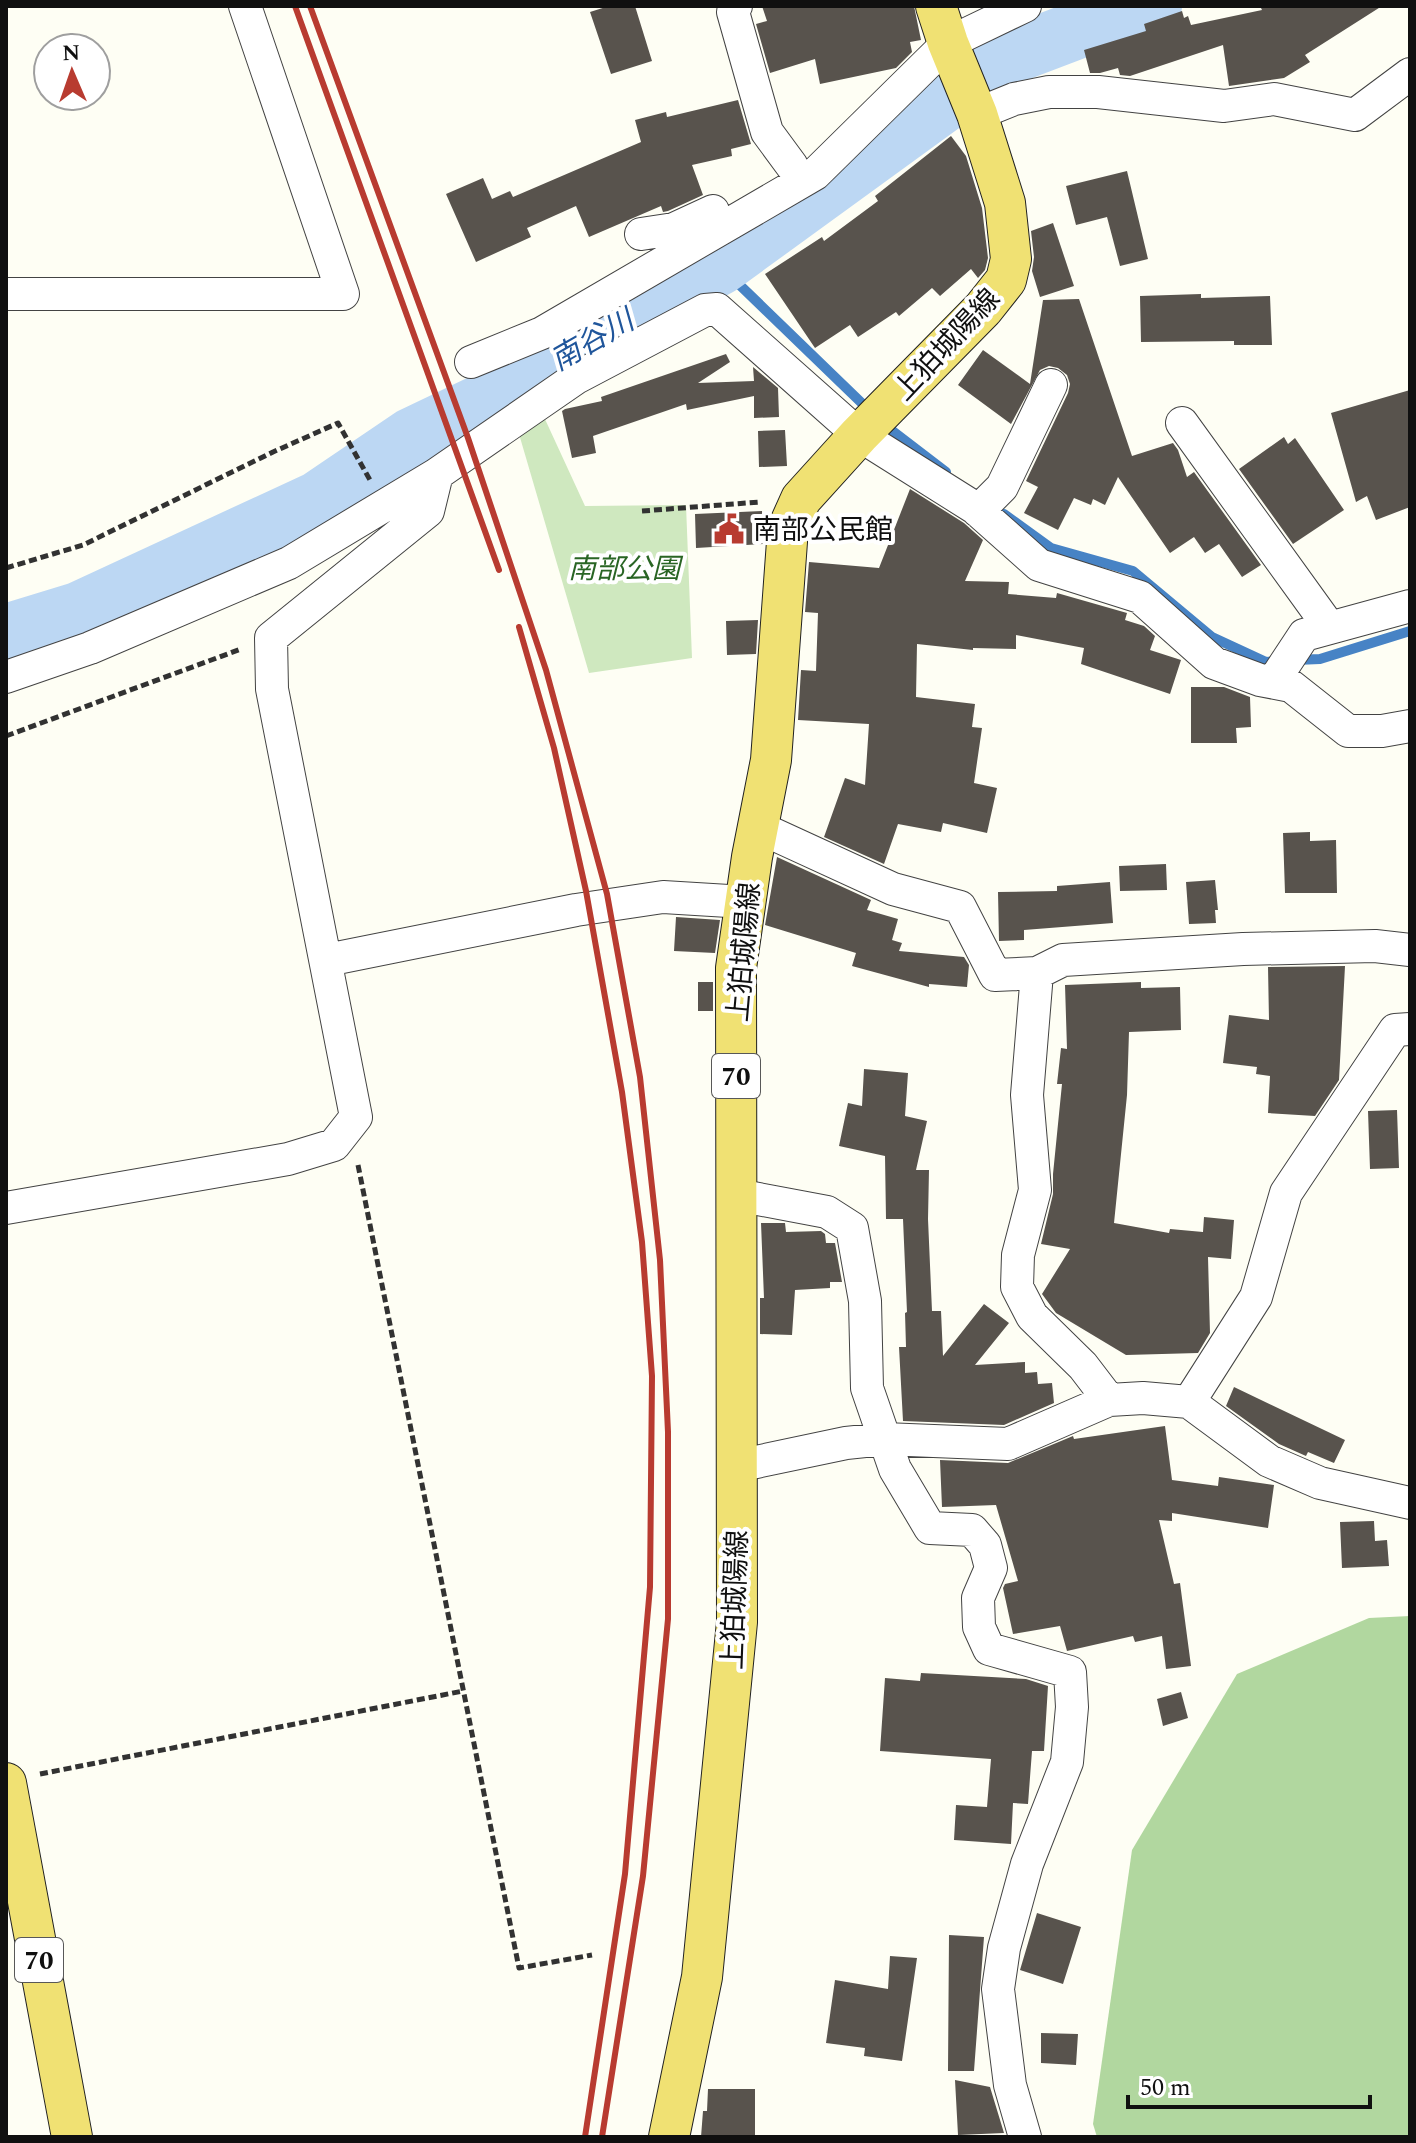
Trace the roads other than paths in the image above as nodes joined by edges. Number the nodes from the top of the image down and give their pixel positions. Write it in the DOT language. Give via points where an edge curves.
graph roads {
  1 [pos="245,6"];
  2 [pos="736,6"];
  3 [pos="936,6"];
  4 [pos="1025,6"];
  5 [pos="949,47"];
  6 [pos="1410,74"];
  7 [pos="914,78"];
  8 [pos="975,109"];
  9 [pos="792,166"];
  10 [pos="641,234"];
  11 [pos="6,294"];
  12 [pos="471,362"];
  13 [pos="1051,385"];
  14 [pos="1182,423"];
  15 [pos="859,435"];
  16 [pos="437,474"];
  17 [pos="978,511"];
  18 [pos="1410,606"];
  19 [pos="1330,628"];
  20 [pos="6,677"];
  21 [pos="1273,682"];
  22 [pos="1410,726"];
  23 [pos="758,827"];
  24 [pos="745,902"];
  25 [pos="1410,950"];
  26 [pos="327,960"];
  27 [pos="1037,973"];
  28 [pos="1410,1029"];
  29 [pos="737,1195"];
  30 [pos="6,1208"];
  31 [pos="1109,1400"];
  32 [pos="1189,1402"];
  33 [pos="884,1439"];
  34 [pos="737,1466"];
  35 [pos="1410,1503"];
  36 [pos="21,1779"];
  37 [pos="72,2137"];
  38 [pos="669,2137"];
  39 [pos="1025,2137"];
  1 -- 11 [label="street" via="343,294"];
  2 -- 9 [label="street" via="733,12 767,132"];
  3 -- 5 [label="main road, 上狛城陽線 / 70"];
  4 -- 5 [label="street"];
  5 -- 7 [label="street"];
  5 -- 8 [label="main road, 上狛城陽線 / 70"];
  6 -- 8 [label="street" via="1355,115 1274,99 1224,106 1098,92 1049,92"];
  7 -- 9 [label="street" via="876,97"];
  7 -- 12 [label="street" via="815,174 542,333"];
  8 -- 15 [label="main road, 上狛城陽線 / 70" via="1005,203 1011,259 1006,280"];
  9 -- 10 [label="street" via="752,192 674,229"];
  13 -- 17 [label="street" via="1002,487"];
  14 -- 19 [label="street"];
  15 -- 16 [label="street" via="717,309 705,310 576,378"];
  15 -- 17 [label="street"];
  15 -- 23 [label="main road, 上狛城陽線 / 70" via="801,499 788,528 771,760"];
  16 -- 20 [label="street" via="289,563 90,648"];
  16 -- 26 [label="street" via="428,511 271,638 272,689"];
  17 -- 21 [label="street" via="1039,565 1140,597 1214,663"];
  18 -- 19 [label="street"];
  19 -- 21 [label="street" via="1304,635"];
  21 -- 22 [label="street" via="1291,686 1348,731"];
  23 -- 24 [label="main road, 上狛城陽線 / 70"];
  23 -- 27 [label="street" via="893,889 960,907 995,975"];
  24 -- 26 [label="street" via="663,897"];
  24 -- 29 [label="main road, 上狛城陽線 / 70" via="736,968"];
  25 -- 27 [label="street" via="1243,949 1063,960"];
  26 -- 30 [label="street" via="356,1117 334,1145 288,1159"];
  27 -- 31 [label="street" via="1027,1095 1035,1190 1018,1255 1017,1287 1032,1316"];
  28 -- 32 [label="street" via="1395,1030 1286,1193 1256,1297"];
  29 -- 33 [label="street" via="827,1212 852,1228 865,1301 867,1388"];
  29 -- 34 [label="main road, 上狛城陽線 / 70"];
  31 -- 32 [label="street"];
  31 -- 33 [label="street" via="1008,1444"];
  32 -- 35 [label="street" via="1269,1461 1320,1483"];
  33 -- 34 [label="street"];
  33 -- 39 [label="street" via="895,1469 930,1528 972,1530 985,1545 991,1568 978,1598 979,1627 989,1649 1070,1672 1067,1762 1027,1864 998,1989 1010,2085"];
  34 -- 38 [label="main road, 上狛城陽線 / 70" via="737,1622 704,1961"];
  36 -- 37 [label="main road, 70"];
}
